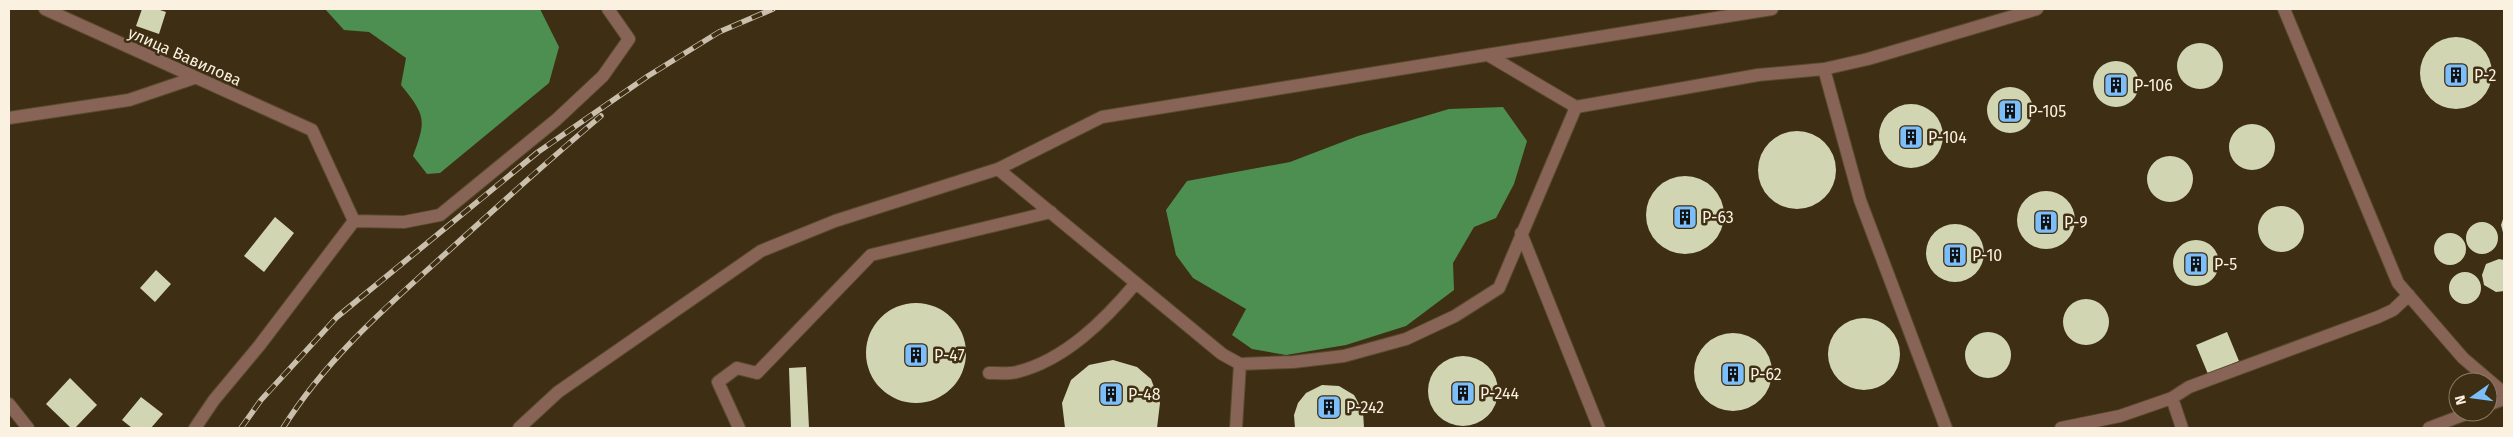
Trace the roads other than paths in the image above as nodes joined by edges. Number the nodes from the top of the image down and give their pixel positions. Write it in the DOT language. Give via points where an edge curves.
graph roads {
  1 [pos="45,9"];
  2 [pos="608,9"];
  3 [pos="1772,9"];
  4 [pos="2037,9"];
  5 [pos="2284,9"];
  6 [pos="1488,55"];
  7 [pos="1824,69"];
  8 [pos="194,78"];
  9 [pos="1576,107"];
  10 [pos="9,118"];
  11 [pos="998,169"];
  12 [pos="1051,212"];
  13 [pos="354,221"];
  14 [pos="1521,233"];
  15 [pos="1136,282"];
  16 [pos="2409,295"];
  17 [pos="1240,364"];
  18 [pos="990,373"];
  19 [pos="2504,393"];
  20 [pos="2172,398"];
  21 [pos="9,404"];
  22 [pos="2448,421"];
  23 [pos="28,428"];
  24 [pos="195,428"];
  25 [pos="519,428"];
  26 [pos="739,428"];
  27 [pos="1236,428"];
  28 [pos="1599,428"];
  29 [pos="1946,428"];
  30 [pos="2062,428"];
  31 [pos="2182,428"];
  32 [pos="2430,428"];
  1 -- 8 [label="street, улица Вавилова"];
  2 -- 13 [label="street" via="630,39 603,76 440,215 404,222"];
  3 -- 6 [label="street"];
  4 -- 7 [label="street"];
  5 -- 16 [label="street" via="2398,283"];
  6 -- 9 [label="street"];
  6 -- 11 [label="street" via="1102,117"];
  7 -- 9 [label="street" via="1758,75"];
  7 -- 29 [label="street" via="1860,200"];
  8 -- 10 [label="street" via="129,100"];
  8 -- 13 [label="street, улица Вавилова" via="312,130"];
  9 -- 14 [label="street"];
  11 -- 12 [label="street"];
  11 -- 25 [label="street" via="835,221 761,251 558,392"];
  12 -- 15 [label="street"];
  12 -- 26 [label="street" via="871,255 757,373 737,368 718,382"];
  13 -- 24 [label="street"];
  14 -- 17 [label="street" via="1499,288 1455,316 1406,339 1344,356"];
  14 -- 28 [label="street"];
  15 -- 17 [label="street" via="1222,354"];
  15 -- 18 [label="street" via="1112,312 1050,359 1016,372"];
  16 -- 19 [label="street" via="2463,358"];
  16 -- 20 [label="street" via="2393,310 2378,317 2189,386"];
  17 -- 27 [label="street"];
  20 -- 30 [label="street" via="2120,416"];
  20 -- 31 [label="street"];
  21 -- 23 [label="street"];
  22 -- 32 [label="street"];
}
